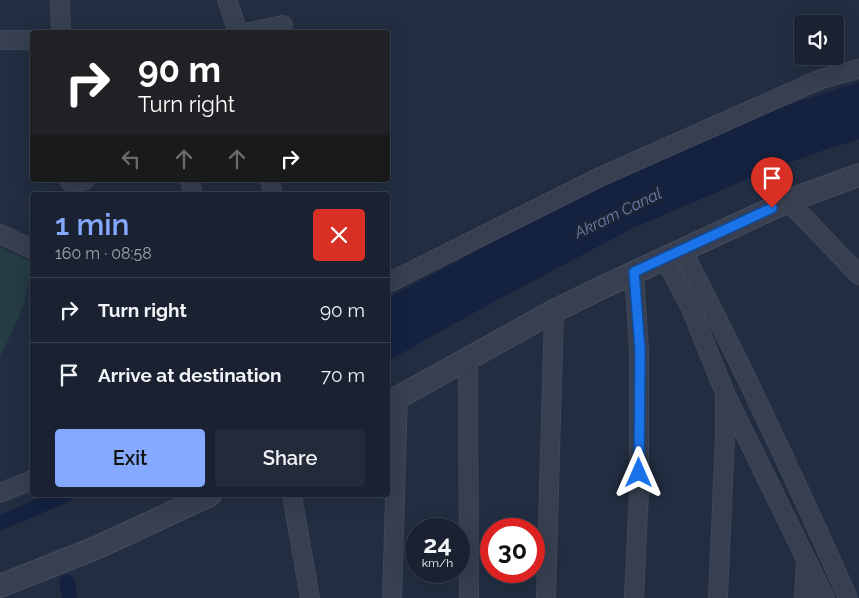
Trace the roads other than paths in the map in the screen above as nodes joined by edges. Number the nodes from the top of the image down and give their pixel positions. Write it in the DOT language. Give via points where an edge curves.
graph roads {
  1 [pos="60,0"];
  2 [pos="228,0"];
  3 [pos="283,25"];
  4 [pos="61,30"];
  5 [pos="237,30"];
  6 [pos="259,30"];
  7 [pos="0,40"];
  8 [pos="30,40"];
  9 [pos="859,69"];
  10 [pos="859,175"];
  11 [pos="788,201"];
  12 [pos="0,234"];
  13 [pos="30,248"];
  14 [pos="673,254"];
  15 [pos="634,272"];
  16 [pos="859,275"];
  17 [pos="390,282"];
  18 [pos="554,311"];
  19 [pos="468,360"];
  20 [pos="725,393"];
  21 [pos="393,400"];
  22 [pos="30,481"];
  23 [pos="0,493"];
  24 [pos="206,497"];
  25 [pos="292,497"];
  26 [pos="806,559"];
  27 [pos="0,586"];
  28 [pos="310,598"];
  29 [pos="392,598"];
  30 [pos="469,598"];
  31 [pos="546,598"];
  32 [pos="634,598"];
  33 [pos="718,598"];
  34 [pos="804,598"];
  35 [pos="825,598"];
  36 [pos="848,598"];
  1 -- 4 [label="street"];
  2 -- 5 [label="street"];
  3 -- 6 [label="street"];
  7 -- 8 [label="street"];
  9 -- 17 [label="street" via="821,79 600,176"];
  10 -- 11 [label="street"];
  11 -- 14 [label="street"];
  11 -- 16 [label="street"];
  12 -- 13 [label="street"];
  14 -- 15 [label="street"];
  14 -- 20 [label="street"];
  14 -- 36 [label="street" via="707,298"];
  15 -- 18 [label="street"];
  15 -- 32 [label="street" via="640,359"];
  18 -- 19 [label="street"];
  18 -- 31 [label="street"];
  19 -- 21 [label="street"];
  19 -- 30 [label="street"];
  20 -- 26 [label="street"];
  20 -- 33 [label="street"];
  21 -- 29 [label="street"];
  22 -- 23 [label="street"];
  24 -- 27 [label="street" via="98,547"];
  25 -- 28 [label="street"];
  26 -- 34 [label="street"];
  26 -- 35 [label="street"];
}
